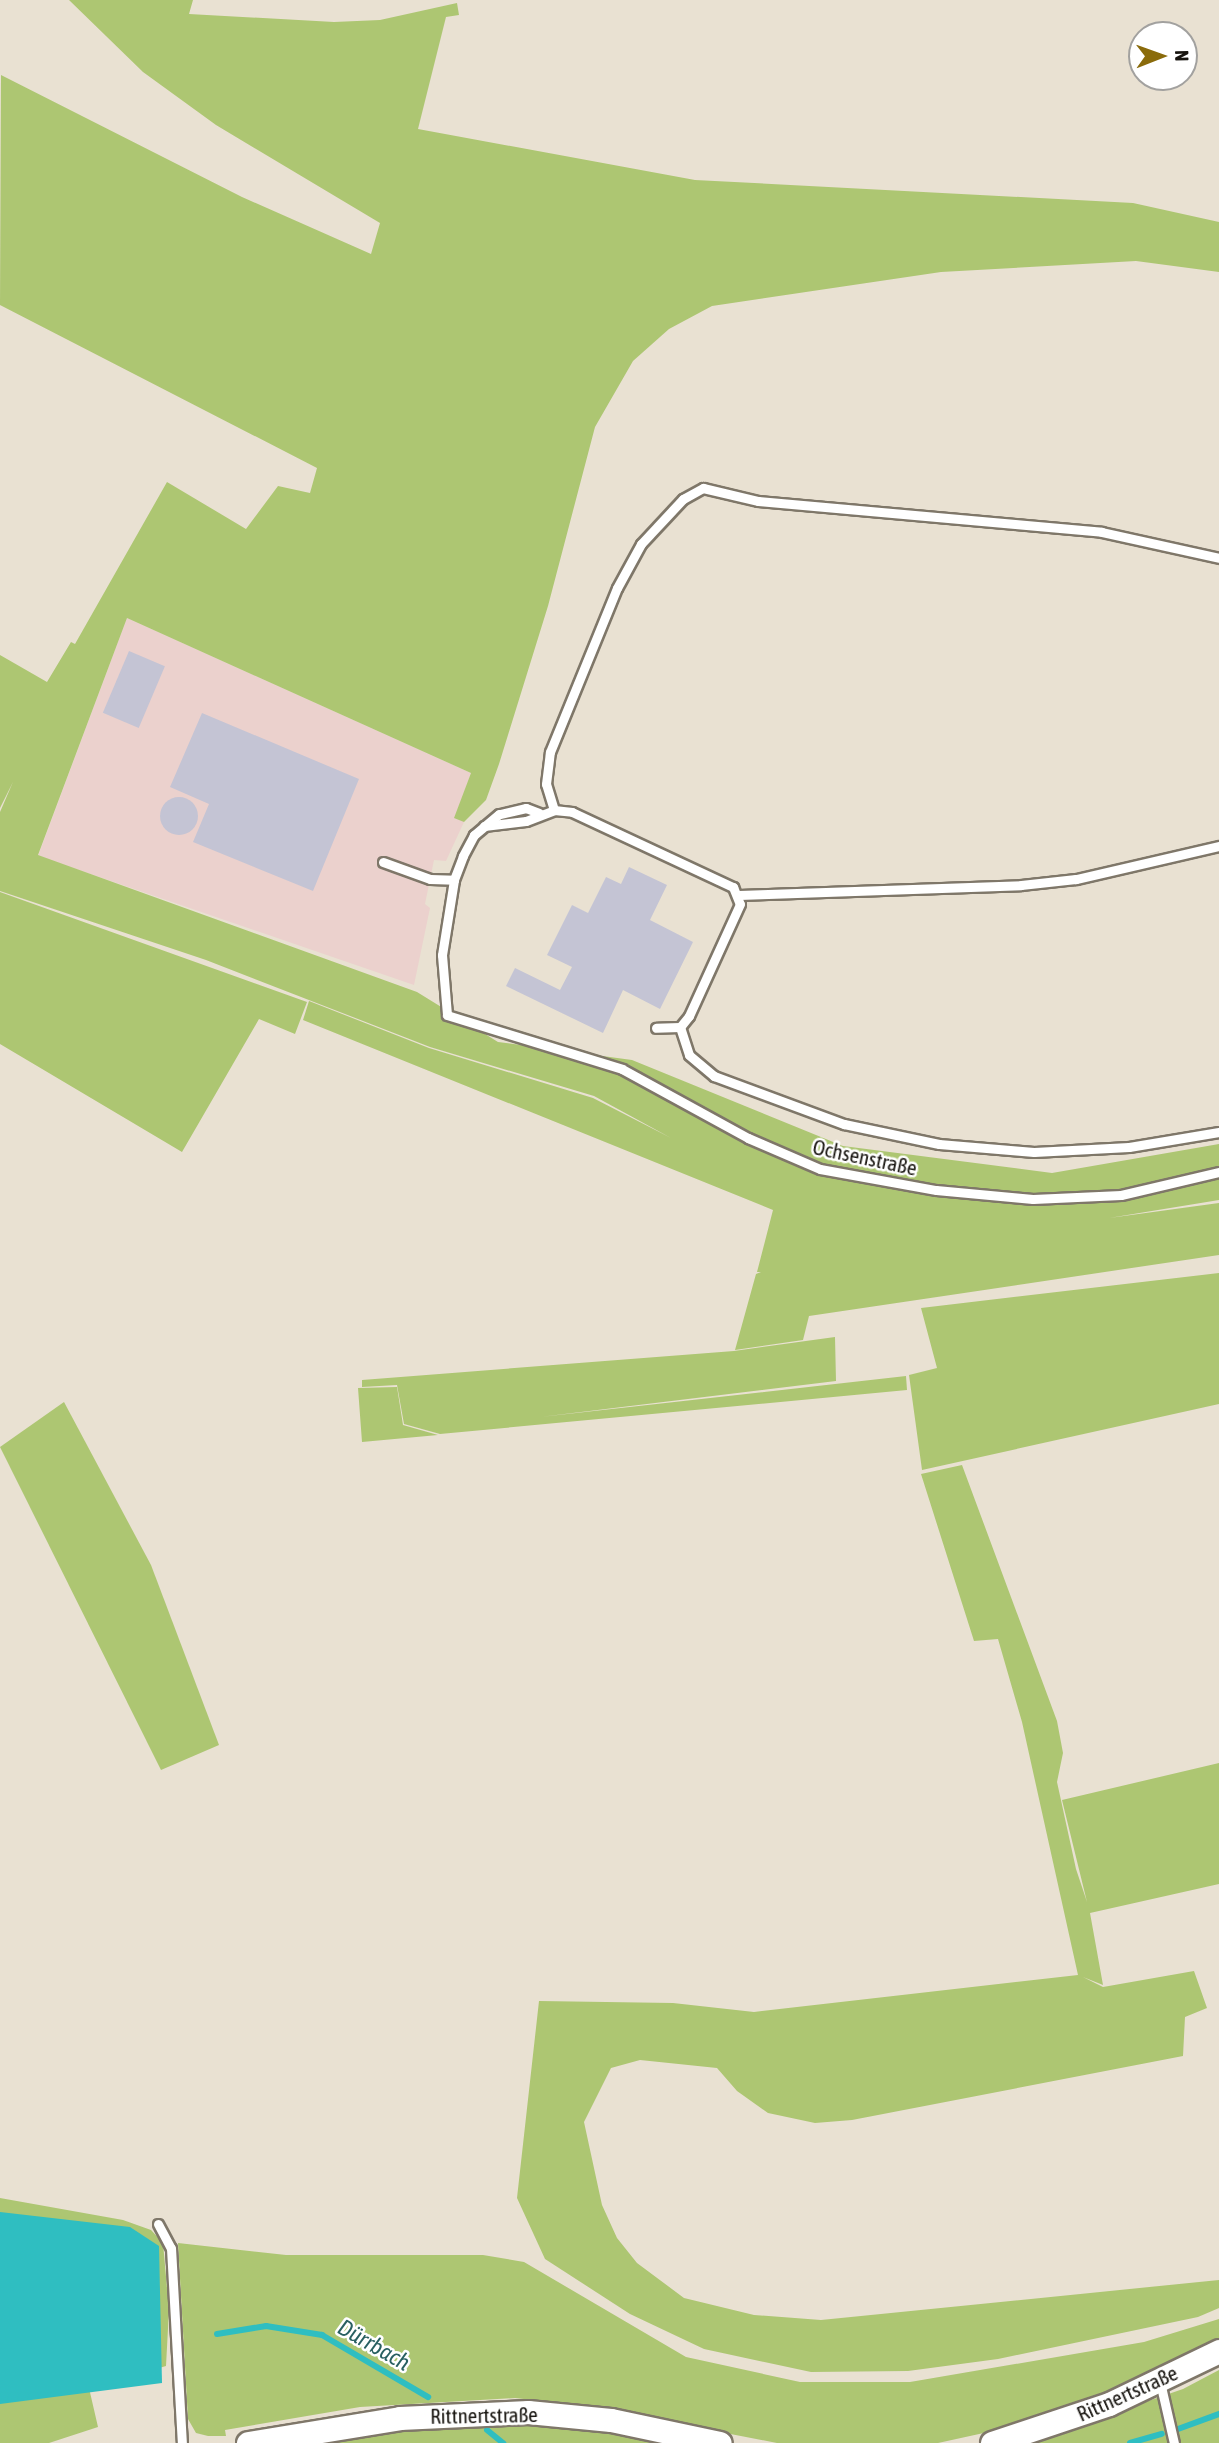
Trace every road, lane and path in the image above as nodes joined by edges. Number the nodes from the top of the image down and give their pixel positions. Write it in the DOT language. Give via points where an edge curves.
graph roads {
  1 [pos="1219,558"];
  2 [pos="554,810"];
  3 [pos="1219,846"];
  4 [pos="383,862"];
  5 [pos="454,880"];
  6 [pos="739,895"];
  7 [pos="680,1027"];
  8 [pos="656,1028"];
  9 [pos="1219,1132"];
  10 [pos="1219,1172"];
  11 [pos="158,2224"];
  12 [pos="1219,2351"];
  13 [pos="1160,2380"];
  14 [pos="182,2443"];
  15 [pos="248,2443"];
  16 [pos="720,2443"];
  17 [pos="992,2443"];
  18 [pos="1174,2443"];
  1 -- 2 [label="lane" via="1102,532 758,501 703,488 683,499 641,544 617,588 550,752 546,784"];
  2 -- 5 [label="lane" via="509,811 482,826"];
  2 -- 6 [label="lane" via="572,812 722,882"];
  3 -- 6 [label="lane" via="1076,879 1034,884 942,891"];
  4 -- 5 [label="lane" via="430,879"];
  5 -- 10 [label="lane, Ochsenstraße" via="442,955 447,1015 622,1069 748,1138 820,1170 936,1190 1033,1199 1121,1195"];
  6 -- 7 [label="lane" via="734,922"];
  7 -- 8 [label="lane"];
  7 -- 9 [label="lane" via="689,1055 714,1076 844,1124 939,1144 1034,1152 1129,1147"];
  11 -- 14 [label="lane" via="171,2248"];
  12 -- 13 [label="street, Rittnertstraße"];
  13 -- 17 [label="street, Rittnertstraße" via="1055,2424"];
  13 -- 18 [label="lane"];
  15 -- 16 [label="street, Rittnertstraße" via="400,2418 528,2412 611,2420"];
}
